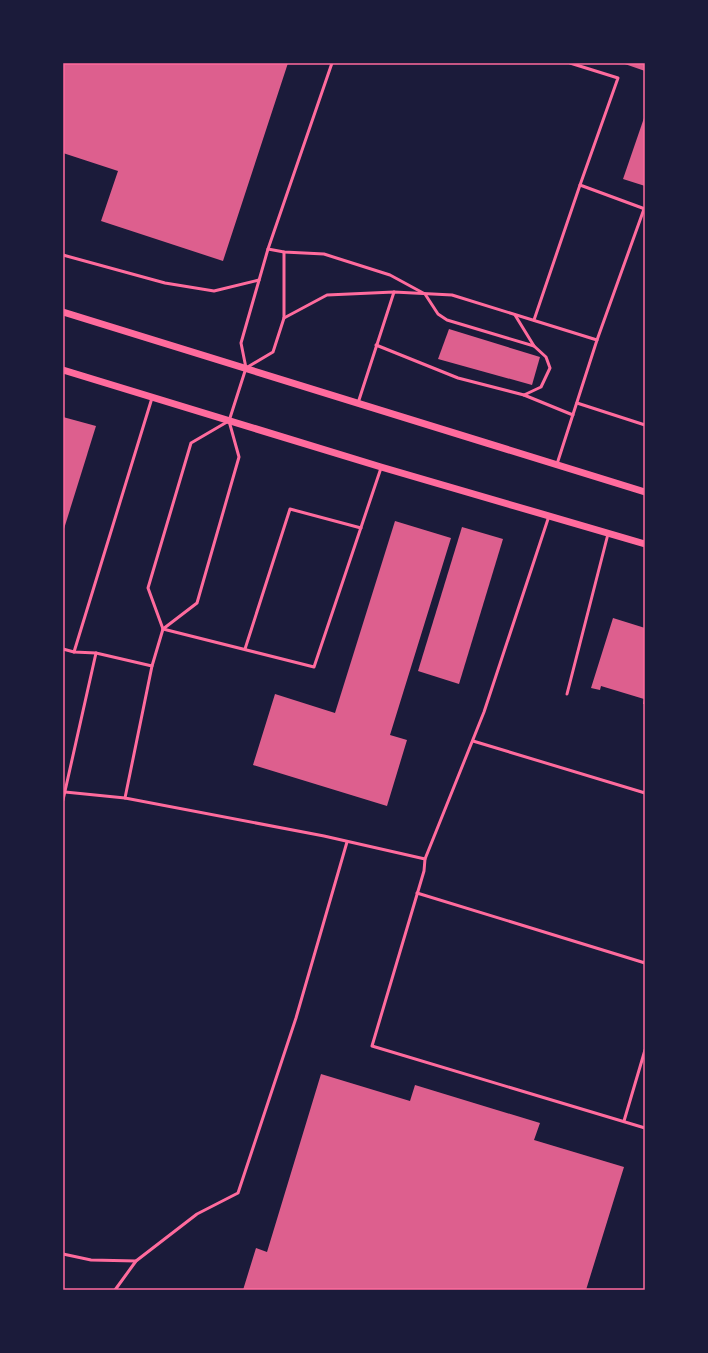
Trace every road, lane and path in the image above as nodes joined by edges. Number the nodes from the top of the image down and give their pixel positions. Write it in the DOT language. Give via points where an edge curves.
graph roads {
  1 [pos="332,63"];
  2 [pos="570,63"];
  3 [pos="580,185"];
  4 [pos="645,209"];
  5 [pos="268,249"];
  6 [pos="284,252"];
  7 [pos="63,255"];
  8 [pos="259,280"];
  9 [pos="394,292"];
  10 [pos="425,294"];
  11 [pos="63,312"];
  12 [pos="515,315"];
  13 [pos="284,318"];
  14 [pos="534,320"];
  15 [pos="597,340"];
  16 [pos="376,345"];
  17 [pos="534,346"];
  18 [pos="246,368"];
  19 [pos="63,370"];
  20 [pos="524,395"];
  21 [pos="152,398"];
  22 [pos="358,403"];
  23 [pos="577,403"];
  24 [pos="573,416"];
  25 [pos="229,421"];
  26 [pos="645,425"];
  27 [pos="557,464"];
  28 [pos="381,467"];
  29 [pos="645,492"];
  30 [pos="549,515"];
  31 [pos="361,528"];
  32 [pos="608,532"];
  33 [pos="645,544"];
  34 [pos="163,629"];
  35 [pos="63,649"];
  36 [pos="245,649"];
  37 [pos="74,652"];
  38 [pos="96,653"];
  39 [pos="152,666"];
  40 [pos="567,694"];
  41 [pos="473,741"];
  42 [pos="64,792"];
  43 [pos="645,793"];
  44 [pos="125,798"];
  45 [pos="63,800"];
  46 [pos="348,842"];
  47 [pos="425,859"];
  48 [pos="417,893"];
  49 [pos="645,963"];
  50 [pos="645,1050"];
  51 [pos="624,1121"];
  52 [pos="645,1128"];
  53 [pos="63,1254"];
  54 [pos="136,1260"];
  55 [pos="115,1290"];
  1 -- 5 [label="lane"];
  2 -- 3 [label="lane" via="618,78"];
  3 -- 4 [label="lane"];
  3 -- 14 [label="lane"];
  4 -- 15 [label="lane"];
  5 -- 6 [label="lane"];
  5 -- 8 [label="lane"];
  6 -- 10 [label="lane" via="324,254 390,275"];
  6 -- 13 [label="lane"];
  7 -- 8 [label="lane" via="165,283 214,291"];
  8 -- 18 [label="lane" via="240,344"];
  9 -- 10 [label="lane"];
  9 -- 13 [label="lane" via="327,295"];
  9 -- 16 [label="lane"];
  10 -- 12 [label="lane" via="452,295"];
  10 -- 17 [label="lane" via="438,314 447,320"];
  11 -- 18 [label="street"];
  12 -- 14 [label="lane"];
  12 -- 17 [label="lane"];
  13 -- 18 [label="lane" via="273,352"];
  14 -- 15 [label="lane"];
  15 -- 23 [label="lane"];
  16 -- 20 [label="lane" via="458,378"];
  16 -- 22 [label="lane"];
  17 -- 20 [label="lane" via="546,357 550,368 541,387"];
  18 -- 22 [label="street"];
  18 -- 25 [label="lane"];
  19 -- 21 [label="street"];
  20 -- 24 [label="lane"];
  21 -- 25 [label="street"];
  21 -- 37 [label="lane"];
  22 -- 27 [label="street"];
  23 -- 24 [label="lane"];
  23 -- 26 [label="lane"];
  24 -- 27 [label="lane"];
  25 -- 28 [label="street"];
  25 -- 34 [label="lane" via="239,457 197,603"];
  25 -- 34 [label="lane" via="191,443 148,588"];
  27 -- 29 [label="street"];
  28 -- 30 [label="street"];
  28 -- 31 [label="lane"];
  30 -- 32 [label="street"];
  30 -- 41 [label="lane"];
  31 -- 36 [label="lane" via="314,667"];
  31 -- 36 [label="lane" via="290,509"];
  32 -- 33 [label="street"];
  32 -- 40 [label="lane"];
  34 -- 36 [label="lane"];
  34 -- 39 [label="lane"];
  35 -- 37 [label="lane"];
  37 -- 38 [label="lane"];
  38 -- 39 [label="lane"];
  38 -- 42 [label="lane"];
  39 -- 44 [label="lane"];
  41 -- 43 [label="lane"];
  41 -- 47 [label="lane"];
  42 -- 44 [label="lane"];
  42 -- 45 [label="lane"];
  44 -- 46 [label="lane"];
  46 -- 47 [label="lane"];
  46 -- 54 [label="lane" via="296,1018 238,1192 197,1214"];
  47 -- 48 [label="lane"];
  48 -- 49 [label="lane"];
  48 -- 51 [label="lane" via="372,1046"];
  50 -- 51 [label="lane"];
  51 -- 52 [label="lane"];
  53 -- 54 [label="lane" via="92,1260"];
  54 -- 55 [label="lane"];
}
